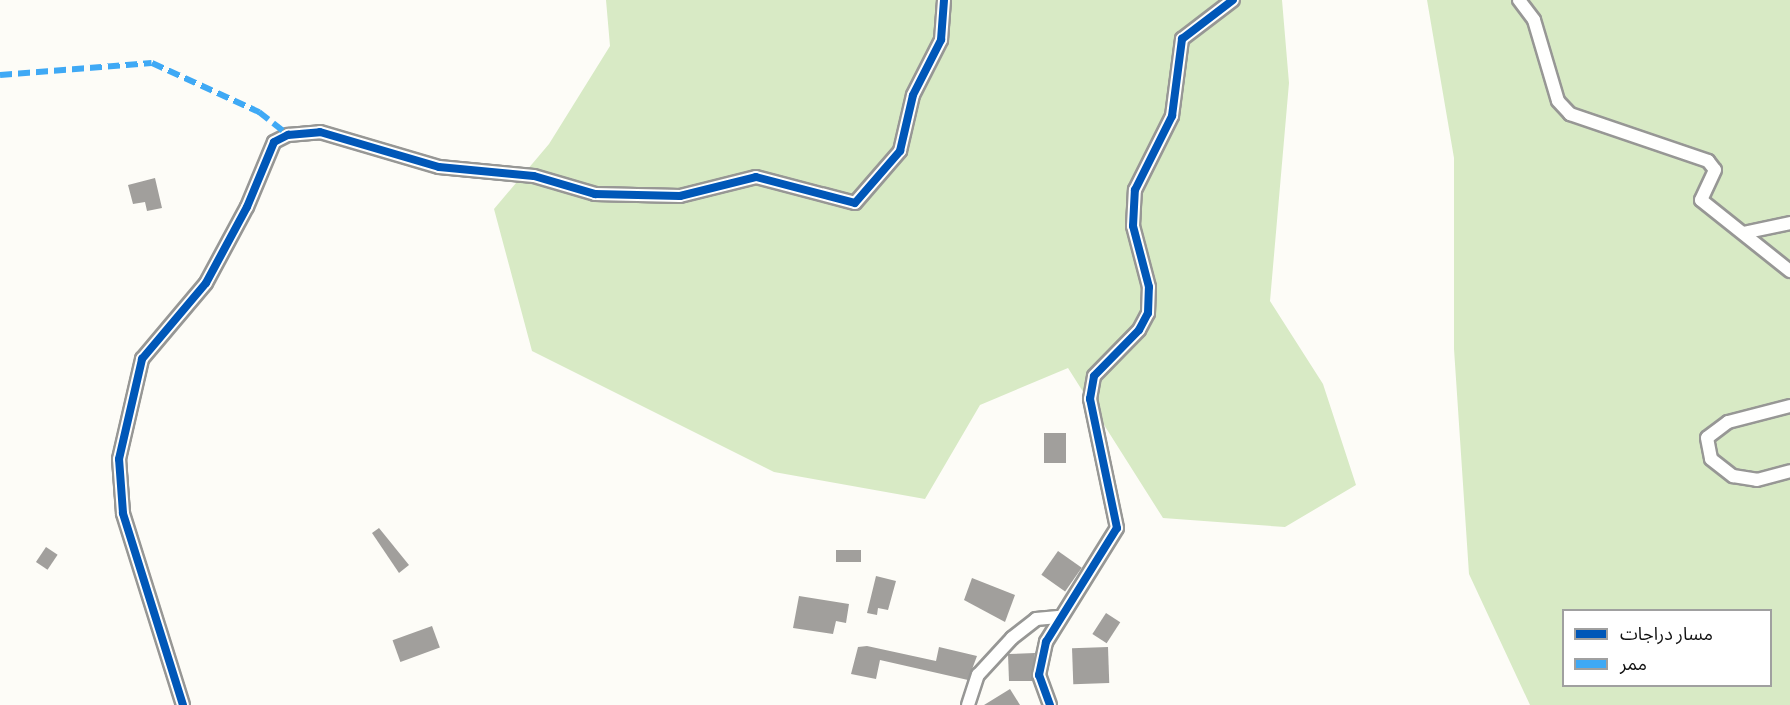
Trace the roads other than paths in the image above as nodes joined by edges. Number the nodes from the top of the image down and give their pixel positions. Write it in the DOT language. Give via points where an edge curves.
graph roads {
  1 [pos="944,0"];
  2 [pos="1233,0"];
  3 [pos="1519,0"];
  4 [pos="1790,223"];
  5 [pos="1743,232"];
  6 [pos="1790,271"];
  7 [pos="1790,405"];
  8 [pos="1790,471"];
  9 [pos="1058,617"];
  10 [pos="183,705"];
  11 [pos="968,705"];
  12 [pos="1050,705"];
  1 -- 10 [label="street" via="941,40 912,95 900,151 855,203 756,177 680,196 596,194 534,176 439,167 320,132 288,135 274,142 206,283 142,359 119,459 123,513"];
  2 -- 9 [label="street" via="1182,39 1172,116 1135,190 1133,226 1149,287 1148,313 1139,330 1094,376 1090,399 1118,528"];
  3 -- 5 [label="street" via="1534,20 1558,101 1570,114 1708,161 1714,170 1701,200"];
  4 -- 5 [label="street"];
  5 -- 6 [label="street"];
  7 -- 8 [label="street" via="1728,422 1707,438 1711,459 1733,476 1757,480"];
  9 -- 11 [label="street" via="1036,620 1012,638 978,675"];
  9 -- 12 [label="street" via="1039,675"];
}
